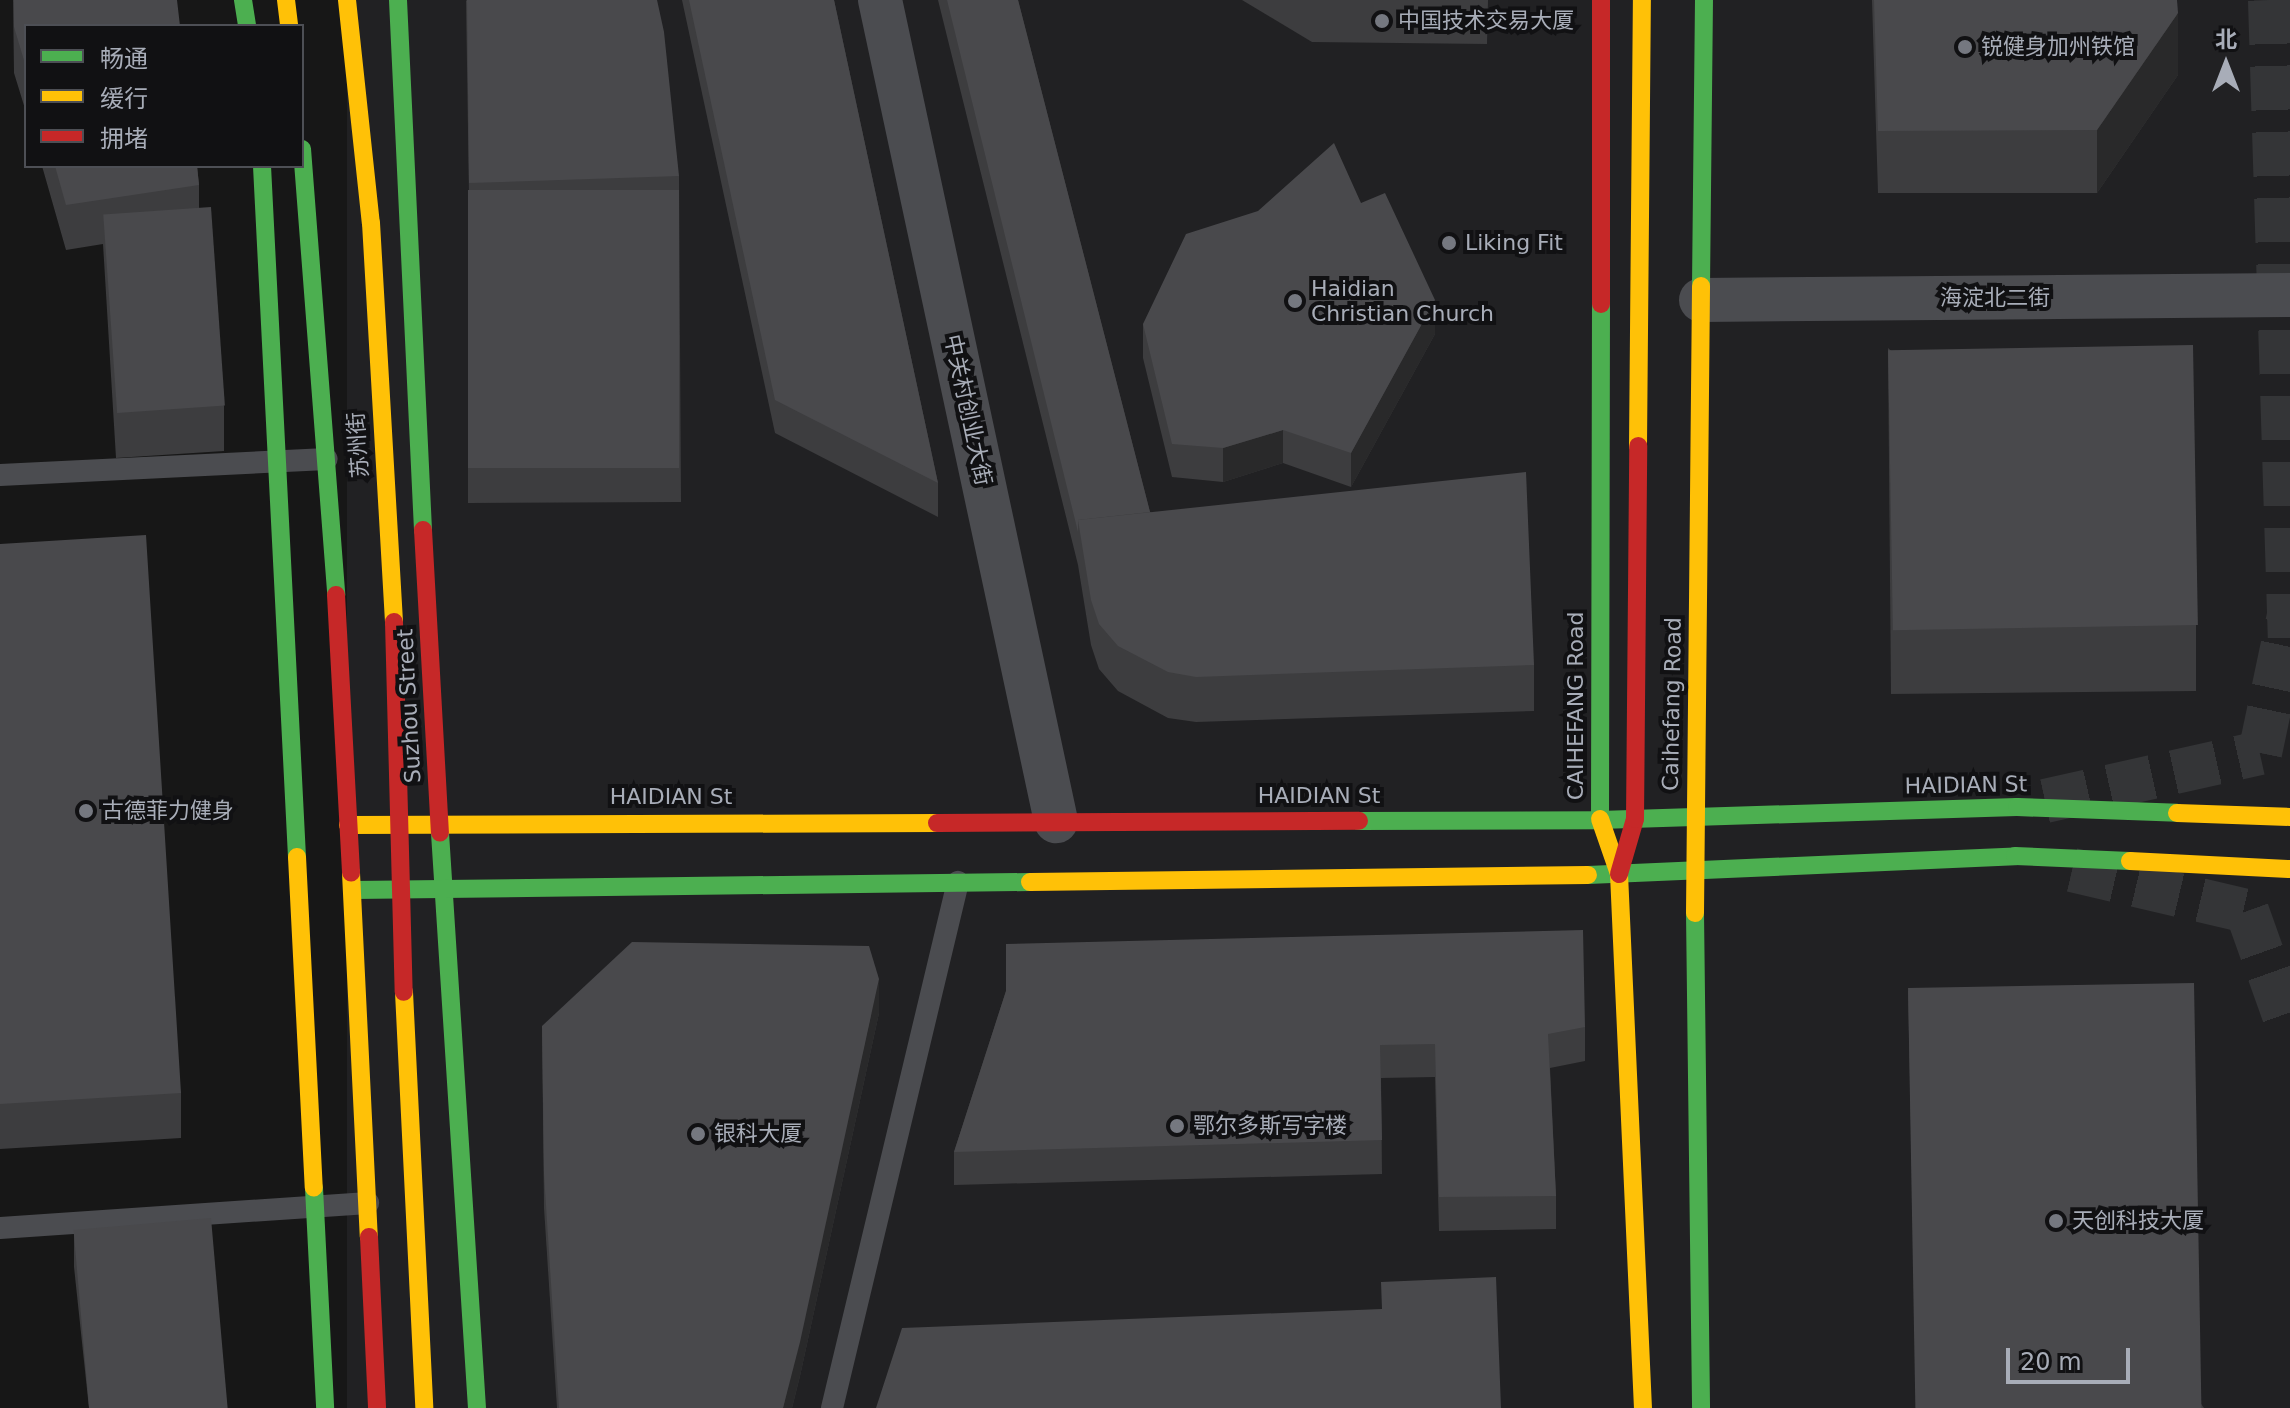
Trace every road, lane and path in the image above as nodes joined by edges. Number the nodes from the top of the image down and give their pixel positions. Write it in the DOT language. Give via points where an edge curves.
graph roads {
  1 [pos="243,0"];
  2 [pos="286,0"];
  3 [pos="347,0"];
  4 [pos="398,0"];
  5 [pos="880,0"];
  6 [pos="1601,0"];
  7 [pos="1642,0"];
  8 [pos="1704,0"];
  9 [pos="247,24"];
  10 [pos="289,24"];
  11 [pos="262,168"];
  12 [pos="304,168"];
  13 [pos="2290,295"];
  14 [pos="1701,300"];
  15 [pos="327,459"];
  16 [pos="279,461"];
  17 [pos="0,475"];
  18 [pos="2290,817"];
  19 [pos="1694,818"];
  20 [pos="1635,819"];
  21 [pos="1600,820"];
  22 [pos="1056,821"];
  23 [pos="401,823"];
  24 [pos="440,823"];
  25 [pos="348,825"];
  26 [pos="2290,869"];
  27 [pos="1619,874"];
  28 [pos="1694,874"];
  29 [pos="958,882"];
  30 [pos="403,888"];
  31 [pos="445,888"];
  32 [pos="353,890"];
  33 [pos="368,1203"];
  34 [pos="315,1207"];
  35 [pos="0,1228"];
  36 [pos="325,1408"];
  37 [pos="377,1408"];
  38 [pos="424,1408"];
  39 [pos="477,1408"];
  40 [pos="832,1408"];
  41 [pos="1643,1408"];
  42 [pos="1701,1408"];
  1 -- 9 [label="main road"];
  2 -- 10 [label="main road"];
  3 -- 23 [label="main road, 苏州街" via="371,223"];
  4 -- 24 [label="main road, Suzhou Street"];
  5 -- 22 [label="street, 中关村创业大街"];
  6 -- 21 [label="main road, CAIHEFANG Road"];
  7 -- 20 [label="main road"];
  8 -- 14 [label="main road, Caihefang Road"];
  11 -- 16 [label="main road"];
  12 -- 15 [label="main road, 苏州街"];
  13 -- 14 [label="street, 海淀北二街"];
  14 -- 19 [label="main road, Caihefang Road"];
  15 -- 16 [label="lane"];
  15 -- 25 [label="main road, 苏州街"];
  16 -- 17 [label="lane"];
  16 -- 34 [label="main road"];
  18 -- 19 [label="main road, HAIDIAN St" via="2017,807"];
  19 -- 20 [label="main road, HAIDIAN St"];
  19 -- 28 [label="main road, Caihefang Road"];
  20 -- 21 [label="main road, HAIDIAN St"];
  20 -- 27 [label="main road"];
  21 -- 22 [label="main road, HAIDIAN St"];
  21 -- 27 [label="main road, CAIHEFANG Road"];
  22 -- 24 [label="main road, HAIDIAN St"];
  23 -- 24 [label="main road, HAIDIAN St"];
  23 -- 25 [label="main road, HAIDIAN St"];
  23 -- 30 [label="main road, 苏州街"];
  24 -- 31 [label="main road, Suzhou Street"];
  25 -- 32 [label="main road, 苏州街"];
  26 -- 28 [label="main road" via="2015,856"];
  27 -- 28 [label="main road"];
  27 -- 29 [label="main road"];
  27 -- 41 [label="main road, CAIHEFANG Road"];
  28 -- 42 [label="main road, Caihefang Road"];
  29 -- 31 [label="main road"];
  29 -- 40 [label="lane"];
  30 -- 31 [label="main road"];
  30 -- 32 [label="main road"];
  30 -- 38 [label="main road"];
  31 -- 39 [label="main road, Suzhou Street"];
  32 -- 33 [label="main road"];
  33 -- 34 [label="lane"];
  33 -- 37 [label="main road"];
  34 -- 35 [label="lane"];
  34 -- 36 [label="main road"];
}
